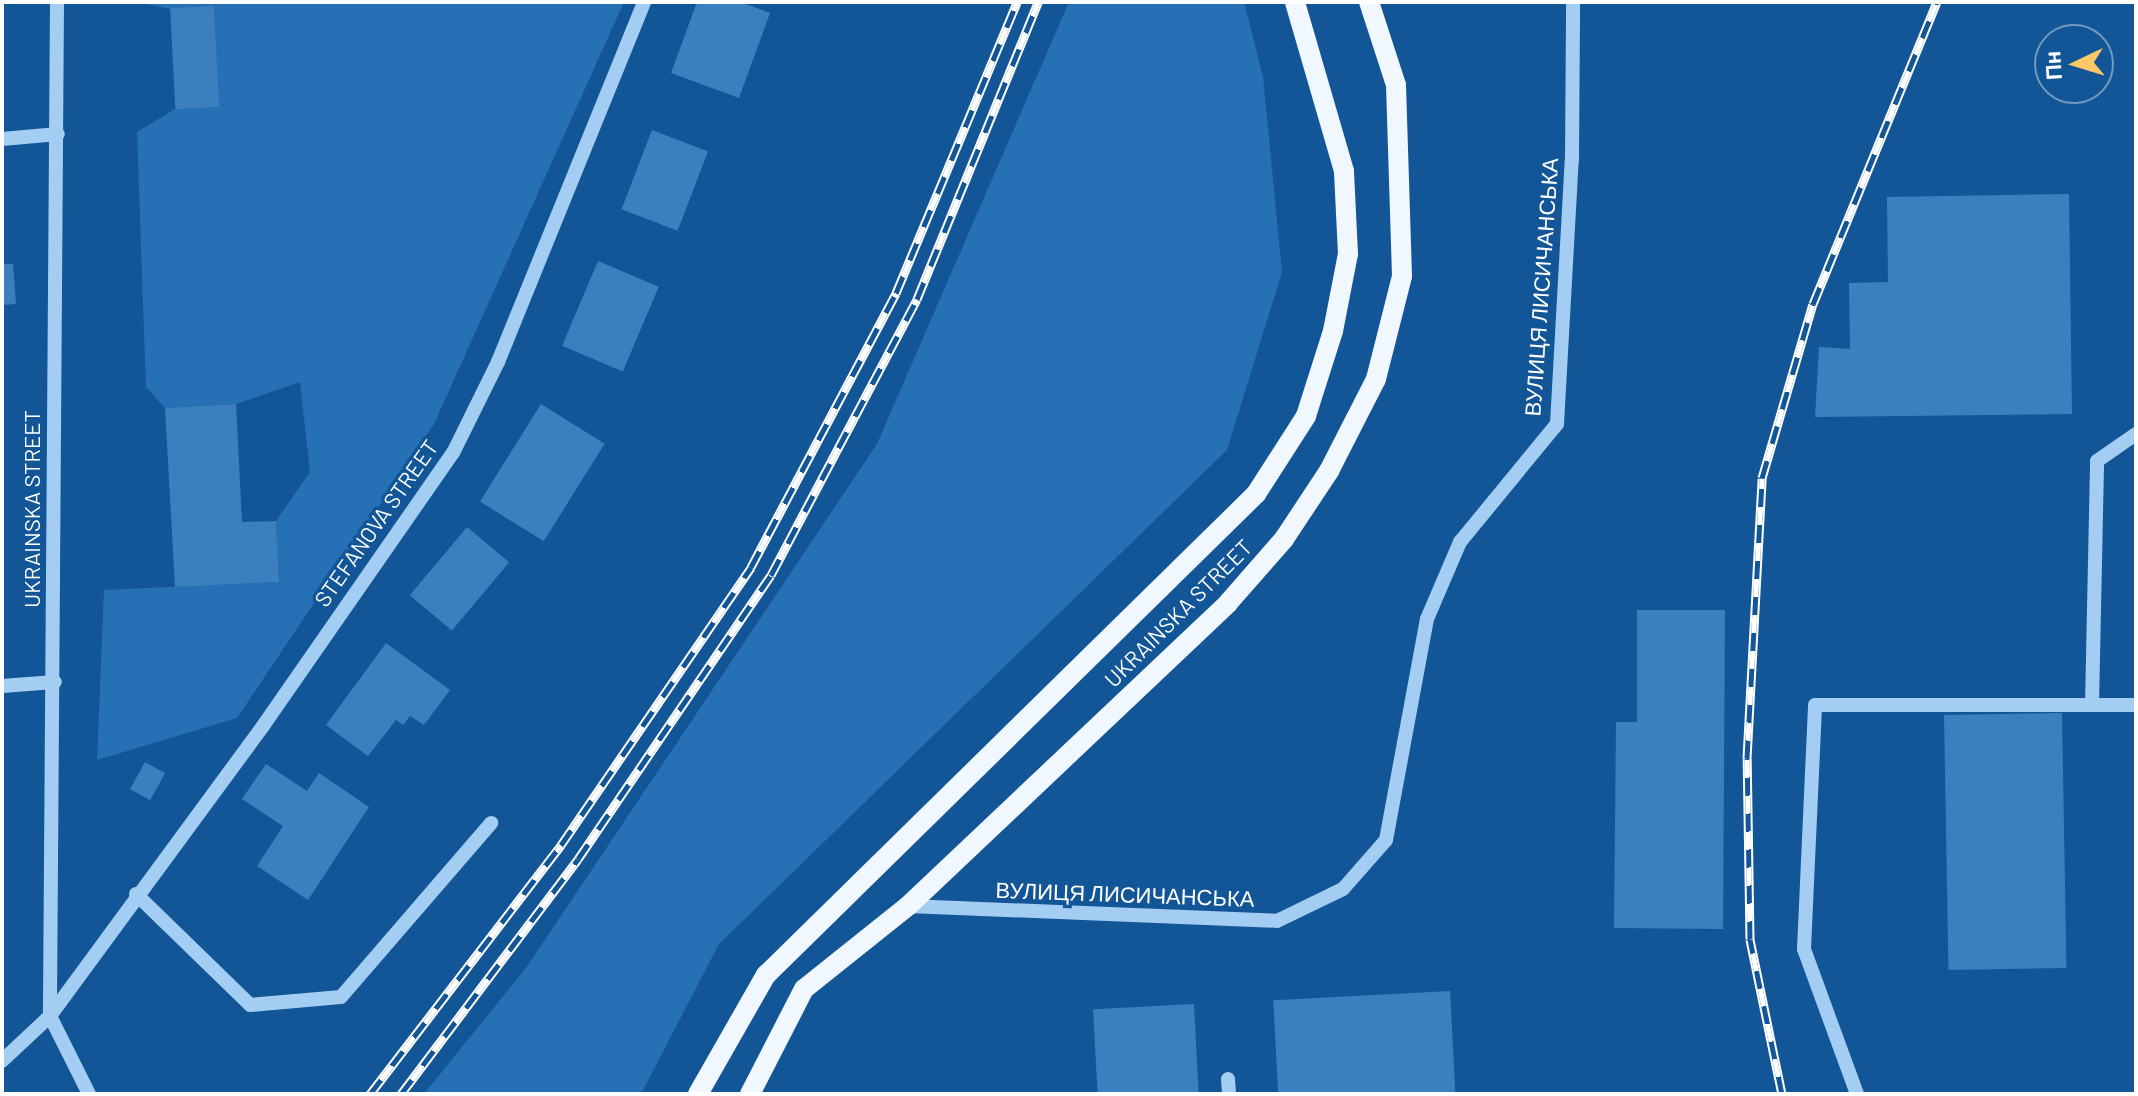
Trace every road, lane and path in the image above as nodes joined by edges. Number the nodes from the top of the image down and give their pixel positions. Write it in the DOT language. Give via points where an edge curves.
graph roads {
  1 [pos="57,2"];
  2 [pos="644,2"];
  3 [pos="1295,2"];
  4 [pos="1369,2"];
  5 [pos="1573,2"];
  6 [pos="58,134"];
  7 [pos="2,139"];
  8 [pos="2136,434"];
  9 [pos="55,682"];
  10 [pos="2,686"];
  11 [pos="2092,705"];
  12 [pos="2136,705"];
  13 [pos="491,823"];
  14 [pos="136,894"];
  15 [pos="908,906"];
  16 [pos="50,1016"];
  17 [pos="2,1061"];
  18 [pos="89,1094"];
  19 [pos="698,1094"];
  20 [pos="750,1094"];
  21 [pos="1857,1094"];
  1 -- 6 [label="street, UKRAINSKA STREET"];
  2 -- 14 [label="street, STEFANOVA STREET" via="498,362 453,453 263,726"];
  3 -- 19 [label="main road, UKRAINSKA STREET" via="1344,171 1348,254 1333,331 1306,416 1256,494 766,975"];
  4 -- 15 [label="main road, UKRAINSKA STREET" via="1396,85 1402,276 1376,379 1329,471 1284,539 1228,603"];
  5 -- 15 [label="street, ВУЛИЦЯ ЛИСИЧАНСЬКА" via="1572,159 1557,424 1460,542 1427,619 1386,840 1343,889 1277,921"];
  6 -- 7 [label="street"];
  6 -- 9 [label="street, UKRAINSKA STREET"];
  8 -- 11 [label="street" via="2097,461"];
  9 -- 10 [label="street"];
  9 -- 16 [label="street, UKRAINSKA STREET"];
  11 -- 12 [label="street"];
  11 -- 21 [label="street" via="1815,705 1804,949"];
  13 -- 14 [label="street" via="341,997 250,1005"];
  14 -- 16 [label="street, STEFANOVA STREET"];
  15 -- 20 [label="main road, UKRAINSKA STREET" via="804,989"];
  16 -- 17 [label="street, STEFANOVA STREET"];
  16 -- 18 [label="street"];
}
